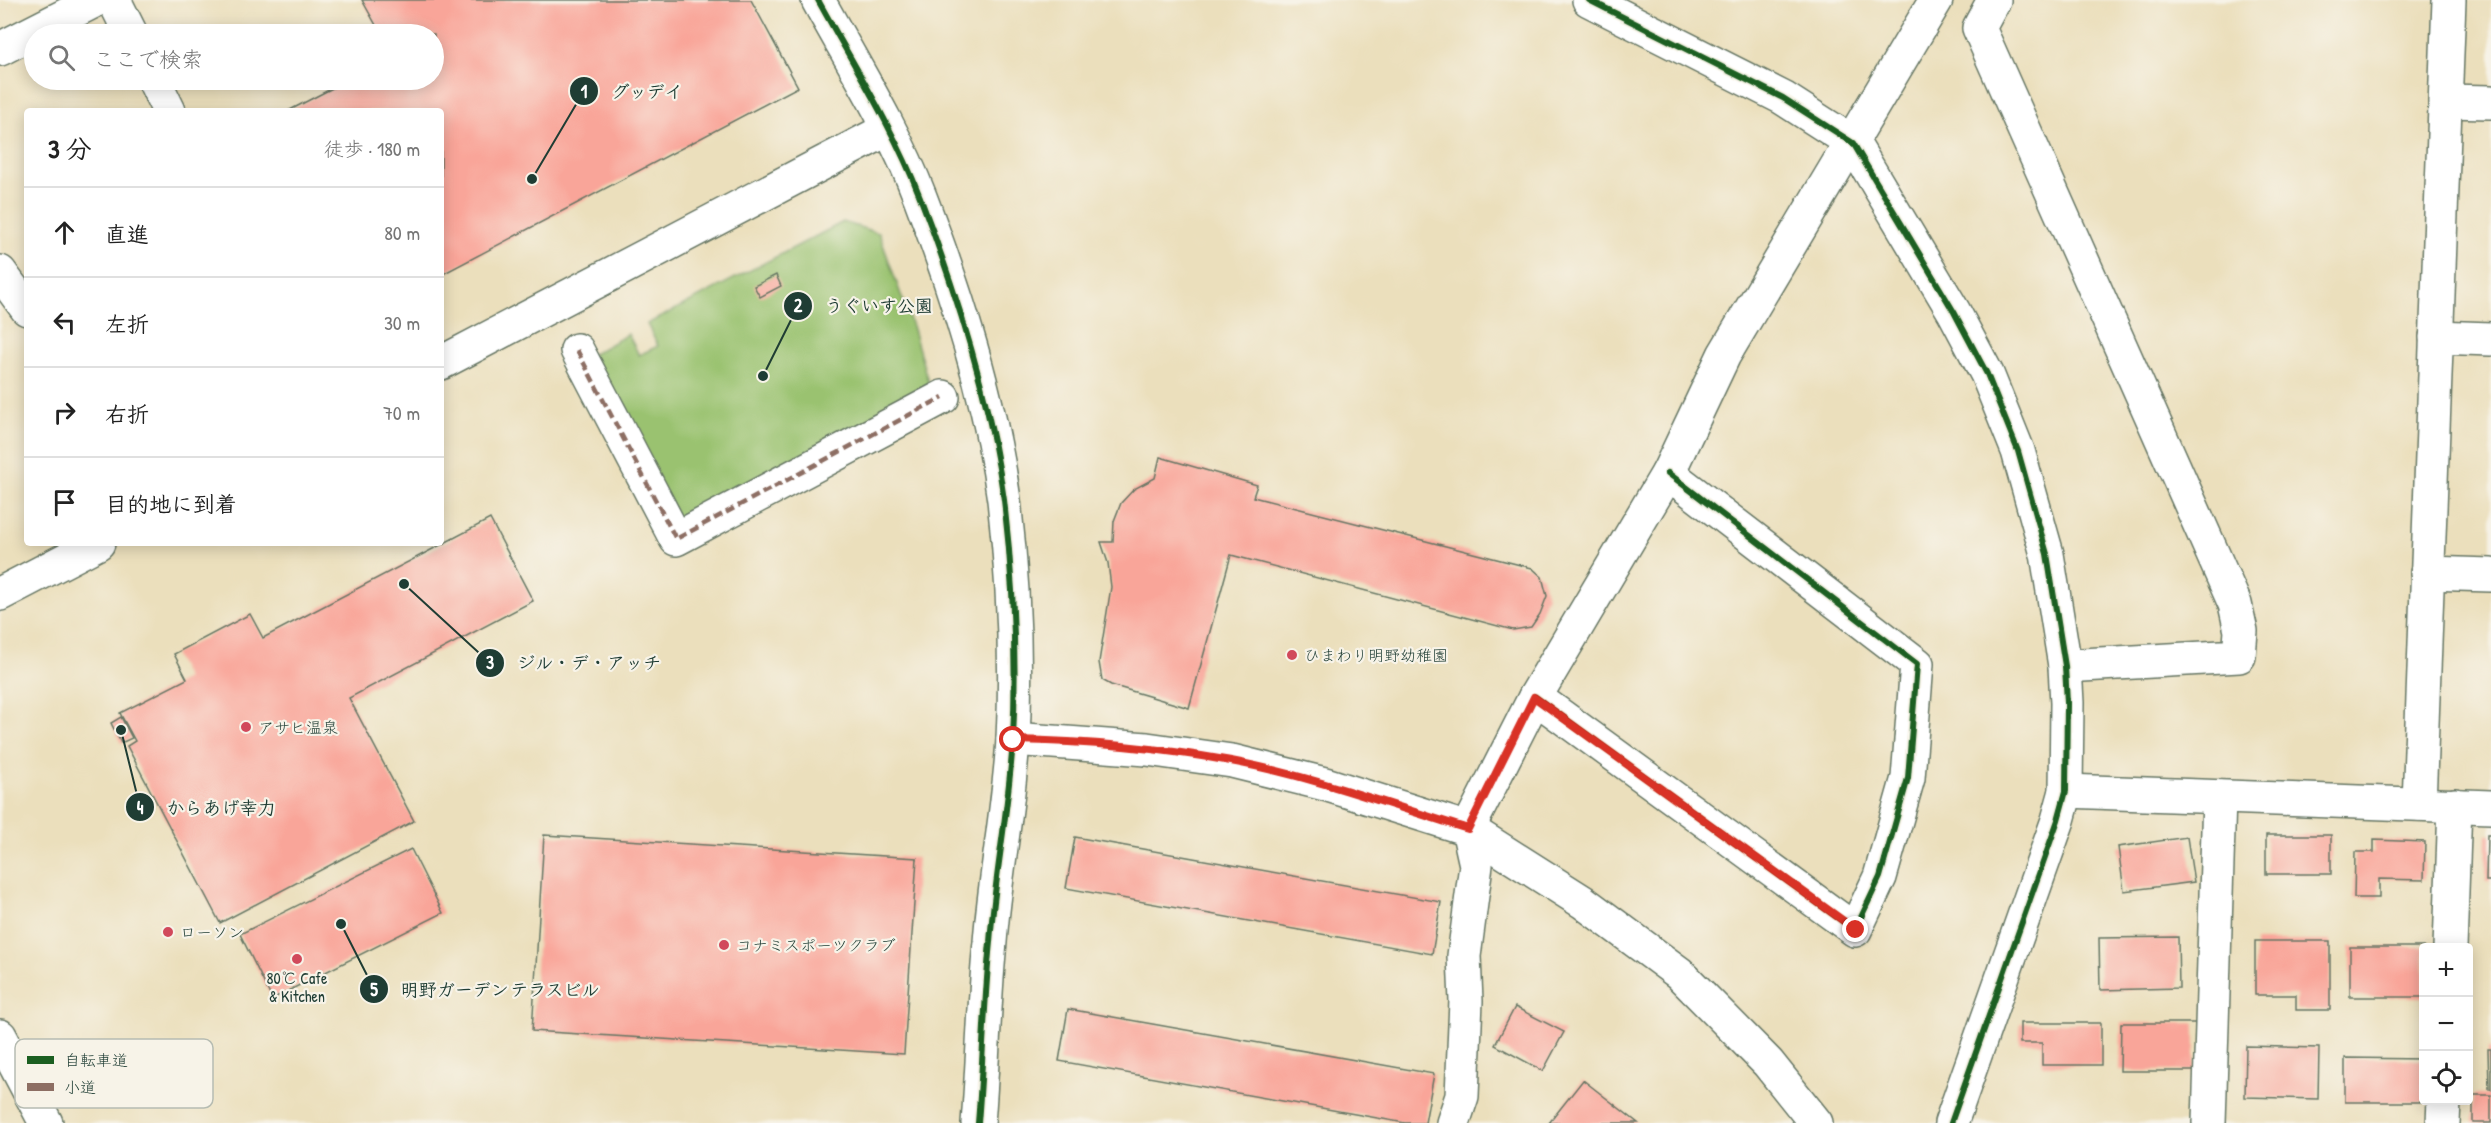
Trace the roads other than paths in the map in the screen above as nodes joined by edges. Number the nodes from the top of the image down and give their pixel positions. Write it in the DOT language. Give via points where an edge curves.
graph roads {
  1 [pos="96,0"];
  2 [pos="114,0"];
  3 [pos="818,0"];
  4 [pos="1589,0"];
  5 [pos="1936,0"];
  6 [pos="1994,0"];
  7 [pos="2449,0"];
  8 [pos="49,24"];
  9 [pos="126,24"];
  10 [pos="24,37"];
  11 [pos="0,49"];
  12 [pos="159,90"];
  13 [pos="2445,101"];
  14 [pos="2491,102"];
  15 [pos="168,108"];
  16 [pos="888,129"];
  17 [pos="1853,142"];
  18 [pos="0,272"];
  19 [pos="24,305"];
  20 [pos="2436,337"];
  21 [pos="2491,339"];
  22 [pos="577,350"];
  23 [pos="444,361"];
  24 [pos="943,397"];
  25 [pos="1668,473"];
  26 [pos="92,546"];
  27 [pos="2427,573"];
  28 [pos="2491,575"];
  29 [pos="0,594"];
  30 [pos="2065,666"];
  31 [pos="1534,697"];
  32 [pos="1013,740"];
  33 [pos="2066,791"];
  34 [pos="2219,797"];
  35 [pos="2419,804"];
  36 [pos="2455,805"];
  37 [pos="2491,807"];
  38 [pos="1468,829"];
  39 [pos="2450,943"];
  40 [pos="0,1036"];
  41 [pos="15,1064"];
  42 [pos="2444,1105"];
  43 [pos="38,1108"];
  44 [pos="46,1123"];
  45 [pos="978,1123"];
  46 [pos="1453,1123"];
  47 [pos="1816,1123"];
  48 [pos="1951,1123"];
  49 [pos="2209,1123"];
  50 [pos="2443,1123"];
  1 -- 8 [label="street"];
  2 -- 9 [label="street"];
  3 -- 16 [label="street"];
  4 -- 17 [label="street" via="1783,98"];
  5 -- 17 [label="street"];
  6 -- 30 [label="street" via="1979,28 2235,604 2241,631 2239,656"];
  7 -- 13 [label="street"];
  10 -- 11 [label="street"];
  12 -- 15 [label="street"];
  13 -- 14 [label="street"];
  13 -- 20 [label="street"];
  16 -- 23 [label="street"];
  16 -- 32 [label="street" via="919,193 950,278 991,430 1009,555"];
  17 -- 25 [label="street" via="1724,355"];
  17 -- 30 [label="street" via="1954,312 1987,374 2014,440 2047,554"];
  18 -- 19 [label="street"];
  20 -- 21 [label="street"];
  20 -- 27 [label="street"];
  22 -- 24 [label="street" via="676,539"];
  25 -- 31 [label="street"];
  25 -- 31 [label="street" via="1917,664 1908,778 1880,877 1856,930"];
  26 -- 29 [label="street"];
  27 -- 28 [label="street"];
  27 -- 35 [label="street"];
  30 -- 33 [label="street"];
  31 -- 38 [label="street"];
  32 -- 38 [label="street" via="1147,749 1232,761 1325,784"];
  32 -- 45 [label="street" via="990,942"];
  33 -- 34 [label="street"];
  33 -- 48 [label="street"];
  34 -- 35 [label="street"];
  34 -- 49 [label="street"];
  35 -- 36 [label="street"];
  36 -- 37 [label="street"];
  36 -- 39 [label="street"];
  38 -- 46 [label="street" via="1476,865 1464,956 1462,1096"];
  38 -- 47 [label="street" via="1583,902 1679,973 1768,1063"];
  40 -- 41 [label="street"];
  42 -- 50 [label="street"];
  43 -- 44 [label="street"];
}
